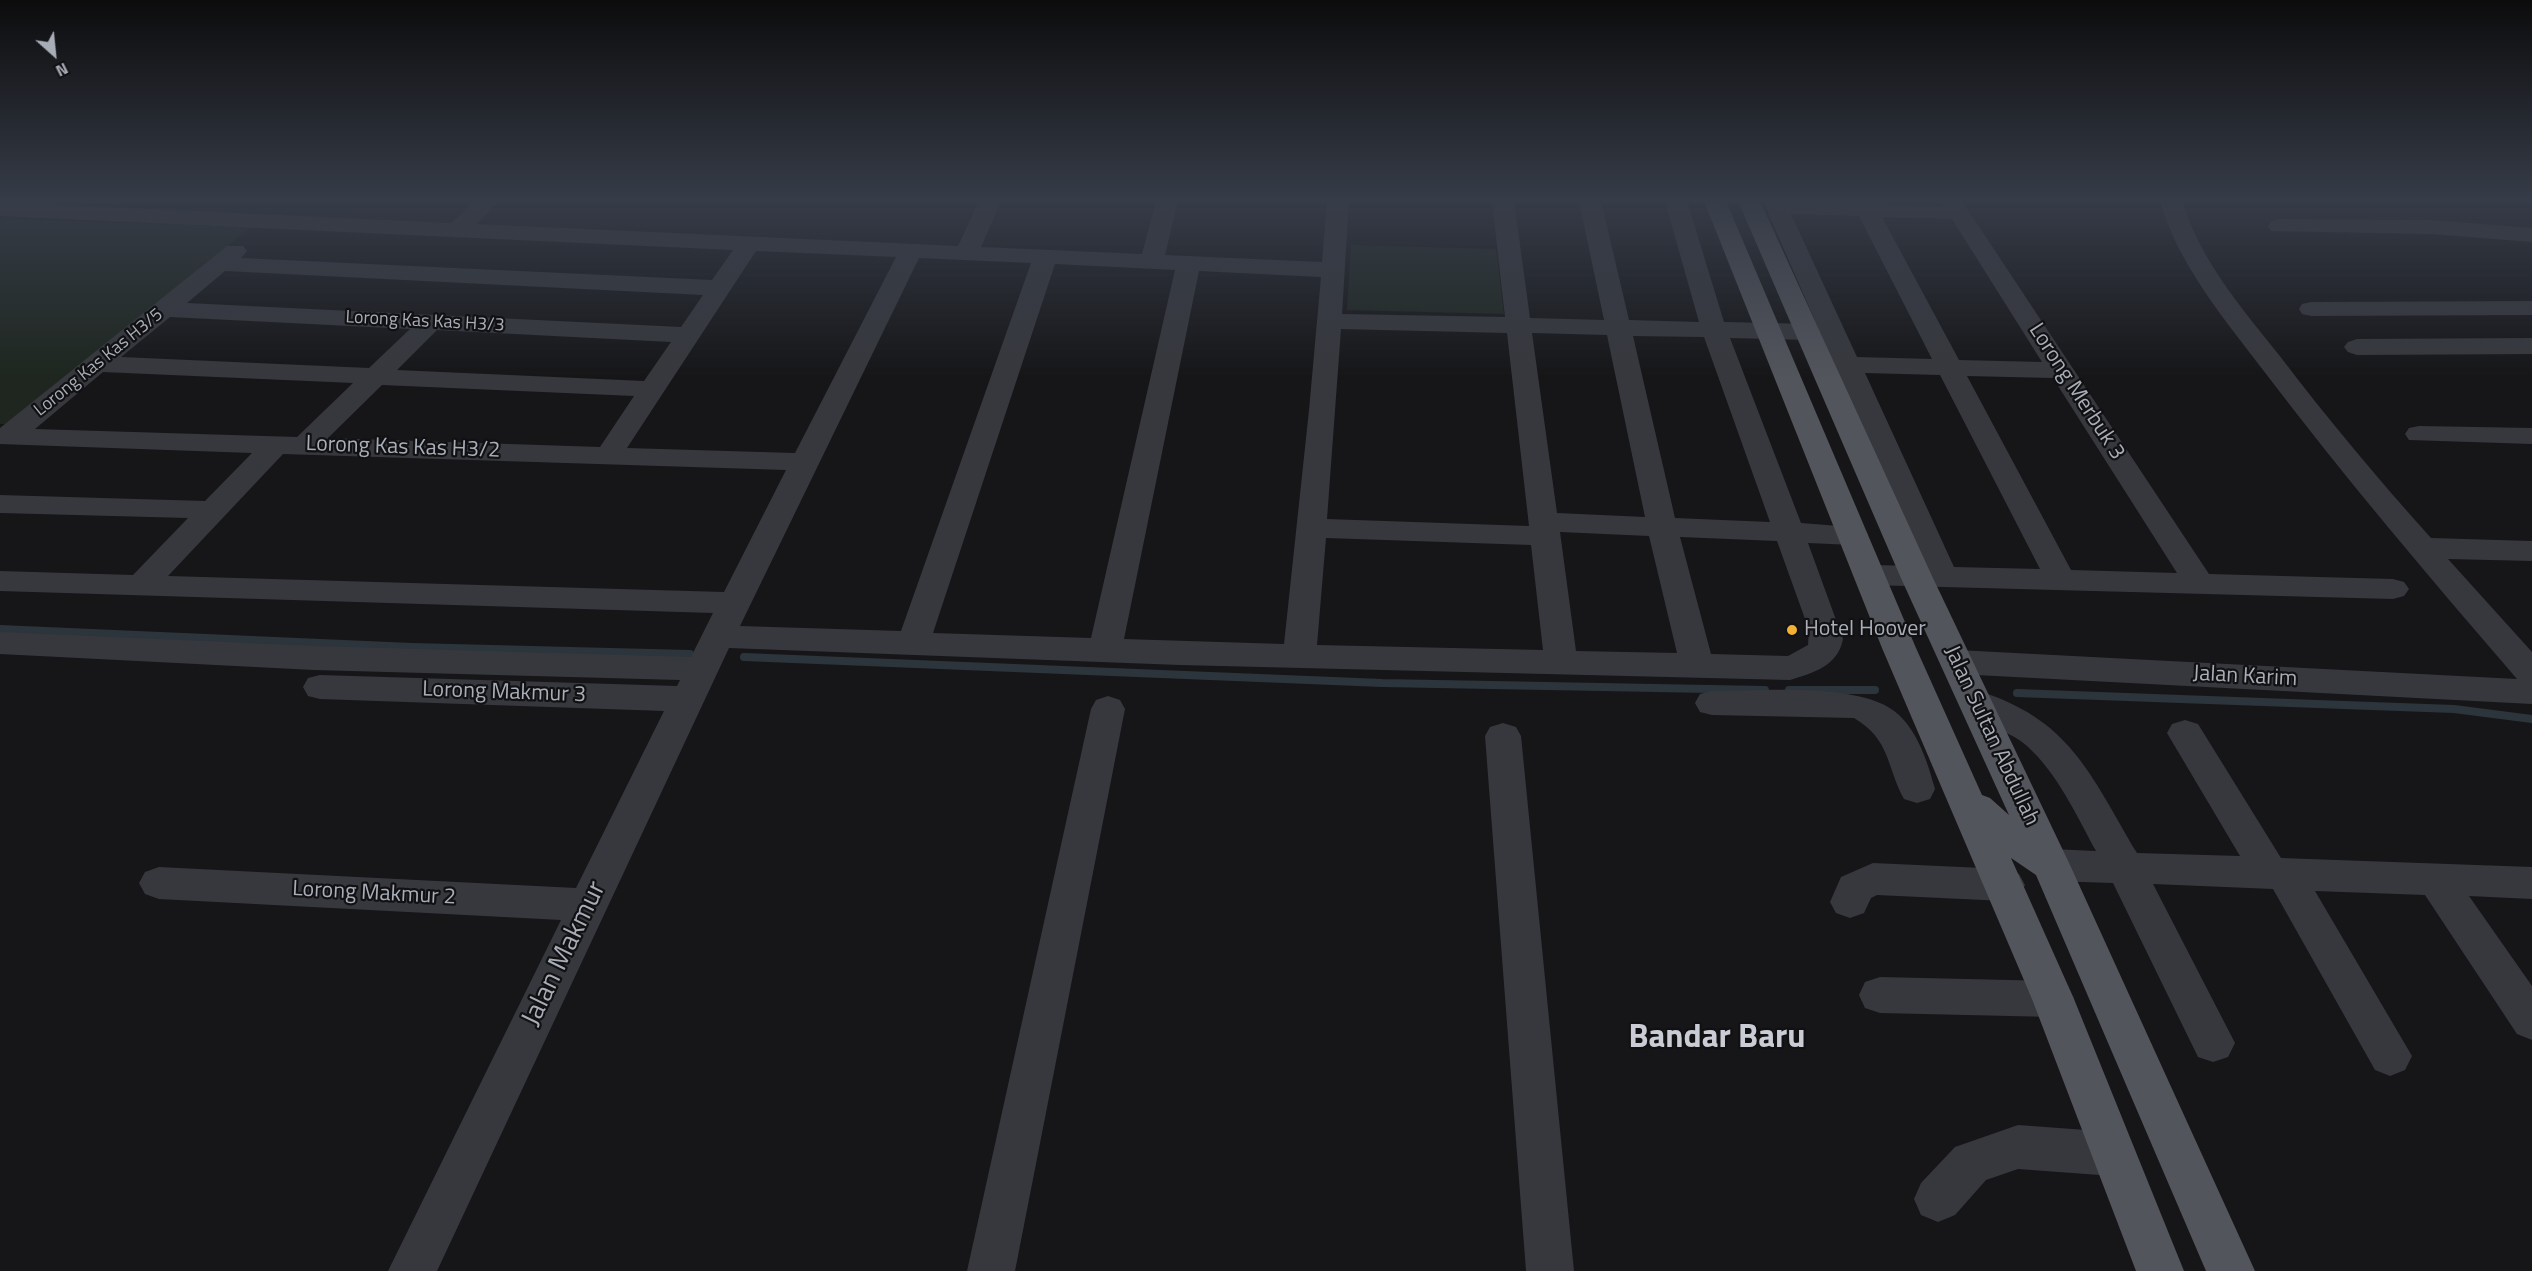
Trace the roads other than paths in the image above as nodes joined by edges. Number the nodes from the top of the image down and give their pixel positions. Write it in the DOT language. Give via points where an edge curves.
graph roads {
  1 [pos="225,260"];
  2 [pos="464,260"];
  3 [pos="737,260"];
  4 [pos="906,260"];
  5 [pos="1044,260"];
  6 [pos="1107,260"];
  7 [pos="1334,260"];
  8 [pos="1511,260"];
  9 [pos="1604,260"];
  10 [pos="1693,260"];
  11 [pos="1739,260"];
  12 [pos="1776,260"];
  13 [pos="1801,260"];
  14 [pos="1894,260"];
  15 [pos="1990,260"];
  16 [pos="2197,260"];
  17 [pos="1152,262"];
  18 [pos="220,264"];
  19 [pos="1188,265"];
  20 [pos="1333,270"];
  21 [pos="449,274"];
  22 [pos="718,288"];
  23 [pos="2532,308"];
  24 [pos="164,309"];
  25 [pos="2311,309"];
  26 [pos="399,321"];
  27 [pos="1329,321"];
  28 [pos="430,322"];
  29 [pos="1520,326"];
  30 [pos="1620,328"];
  31 [pos="1714,330"];
  32 [pos="1769,332"];
  33 [pos="1808,332"];
  34 [pos="686,335"];
  35 [pos="2532,346"];
  36 [pos="2357,347"];
  37 [pos="98,364"];
  38 [pos="1848,365"];
  39 [pos="1951,367"];
  40 [pos="2062,370"];
  41 [pos="375,376"];
  42 [pos="652,389"];
  43 [pos="2419,434"];
  44 [pos="5,436"];
  45 [pos="2532,436"];
  46 [pos="291,445"];
  47 [pos="609,454"];
  48 [pos="806,462"];
  49 [pos="0,504"];
  50 [pos="213,510"];
  51 [pos="1662,526"];
  52 [pos="1312,528"];
  53 [pos="1544,529"];
  54 [pos="1789,532"];
  55 [pos="1853,535"];
  56 [pos="2421,548"];
  57 [pos="2532,551"];
  58 [pos="1869,575"];
  59 [pos="1929,577"];
  60 [pos="2061,580"];
  61 [pos="0,581"];
  62 [pos="2200,584"];
  63 [pos="141,585"];
  64 [pos="2393,589"];
  65 [pos="0,642"];
  66 [pos="913,643"];
  67 [pos="1105,650"];
  68 [pos="710,652"];
  69 [pos="1299,656"];
  70 [pos="1561,662"];
  71 [pos="1957,662"];
  72 [pos="1697,666"];
  73 [pos="2532,674"];
  74 [pos="320,687"];
  75 [pos="2532,692"];
  76 [pos="1975,702"];
  77 [pos="1712,703"];
  78 [pos="1108,709"];
  79 [pos="2185,733"];
  80 [pos="1503,736"];
  81 [pos="1959,784"];
  82 [pos="2051,865"];
  83 [pos="2125,867"];
  84 [pos="2277,873"];
  85 [pos="2435,879"];
  86 [pos="159,883"];
  87 [pos="2532,883"];
  88 [pos="2005,885"];
  89 [pos="1850,902"];
  90 [pos="588,905"];
  91 [pos="2025,934"];
  92 [pos="1880,995"];
  93 [pos="2053,999"];
  94 [pos="2532,1021"];
  95 [pos="2213,1043"];
  96 [pos="2390,1056"];
  97 [pos="2114,1154"];
  98 [pos="1938,1199"];
  99 [pos="412,1271"];
  100 [pos="991,1271"];
  101 [pos="1550,1271"];
  102 [pos="2160,1271"];
  103 [pos="2231,1271"];
  1 -- 18 [label="street, Lorong Kas Kas H3/5"];
  2 -- 21 [label="street"];
  3 -- 22 [label="street"];
  4 -- 48 [label="street, Jalan Makmur"];
  5 -- 66 [label="street"];
  6 -- 17 [label="street"];
  7 -- 20 [label="street"];
  8 -- 29 [label="street"];
  9 -- 30 [label="street"];
  10 -- 31 [label="street"];
  11 -- 32 [label="main road, Jalan Sultan Abdullah"];
  12 -- 33 [label="main road, Jalan Sultan Abdullah"];
  13 -- 38 [label="street"];
  14 -- 39 [label="street"];
  15 -- 40 [label="street, Lorong Merbuk 3"];
  16 -- 56 [label="street" via="2303,407"];
  17 -- 19 [label="street"];
  18 -- 21 [label="street"];
  18 -- 24 [label="street, Lorong Kas Kas H3/5"];
  19 -- 20 [label="street"];
  19 -- 67 [label="street"];
  20 -- 27 [label="street"];
  21 -- 22 [label="street"];
  21 -- 26 [label="street"];
  22 -- 34 [label="street"];
  23 -- 25 [label="street"];
  24 -- 26 [label="street, Lorong Kas Kas H3/3"];
  24 -- 37 [label="street, Lorong Kas Kas H3/5"];
  26 -- 28 [label="street, Lorong Kas Kas H3/3"];
  27 -- 29 [label="street"];
  27 -- 52 [label="street"];
  28 -- 34 [label="street, Lorong Kas Kas H3/3"];
  28 -- 41 [label="street"];
  29 -- 30 [label="street"];
  29 -- 53 [label="street"];
  30 -- 31 [label="street"];
  30 -- 51 [label="street"];
  31 -- 32 [label="street"];
  31 -- 54 [label="street"];
  32 -- 33 [label="street"];
  32 -- 55 [label="main road, Jalan Sultan Abdullah"];
  33 -- 59 [label="main road, Jalan Sultan Abdullah"];
  34 -- 42 [label="street"];
  35 -- 36 [label="street"];
  37 -- 41 [label="street"];
  37 -- 44 [label="street, Lorong Kas Kas H3/5"];
  38 -- 39 [label="street"];
  38 -- 59 [label="street"];
  39 -- 40 [label="street"];
  39 -- 60 [label="street"];
  40 -- 62 [label="street, Lorong Merbuk 3"];
  41 -- 42 [label="street"];
  41 -- 46 [label="street"];
  42 -- 47 [label="street"];
  43 -- 45 [label="street"];
  44 -- 46 [label="street, Lorong Kas Kas H3/2"];
  46 -- 47 [label="street, Lorong Kas Kas H3/2"];
  46 -- 50 [label="street"];
  47 -- 48 [label="street, Lorong Kas Kas H3/2"];
  48 -- 68 [label="street, Jalan Makmur"];
  49 -- 50 [label="street"];
  50 -- 63 [label="street"];
  51 -- 53 [label="street"];
  51 -- 54 [label="street"];
  51 -- 72 [label="street"];
  52 -- 53 [label="street"];
  52 -- 69 [label="street"];
  53 -- 70 [label="street"];
  54 -- 55 [label="street"];
  54 -- 72 [label="street" via="1826,630 1824,652 1790,668"];
  55 -- 58 [label="main road, Jalan Sultan Abdullah"];
  56 -- 57 [label="street"];
  56 -- 73 [label="street"];
  58 -- 59 [label="street"];
  58 -- 81 [label="main road, Jalan Sultan Abdullah"];
  59 -- 60 [label="street"];
  59 -- 71 [label="main road, Jalan Sultan Abdullah"];
  60 -- 62 [label="street"];
  61 -- 63 [label="street"];
  62 -- 64 [label="street"];
  63 -- 68 [label="street"];
  65 -- 68 [label="street" via="336,658"];
  66 -- 67 [label="street"];
  66 -- 68 [label="street"];
  67 -- 69 [label="street"];
  68 -- 74 [label="street, Lorong Makmur 3"];
  68 -- 90 [label="street, Jalan Makmur"];
  69 -- 70 [label="street"];
  70 -- 72 [label="street"];
  71 -- 75 [label="street, Jalan Karim"];
  71 -- 76 [label="main road, Jalan Sultan Abdullah"];
  76 -- 82 [label="main road, Jalan Sultan Abdullah"];
  76 -- 83 [label="street" via="2031,731 2064,762"];
  77 -- 81 [label="street" via="1866,708 1884,718 1898,736 1915,781"];
  78 -- 100 [label="street"];
  79 -- 84 [label="street"];
  80 -- 101 [label="street"];
  81 -- 82 [label="main road" via="2009,838"];
  81 -- 88 [label="main road, Jalan Sultan Abdullah"];
  82 -- 83 [label="street"];
  82 -- 91 [label="main road" via="2028,882"];
  82 -- 103 [label="main road, Jalan Sultan Abdullah"];
  83 -- 84 [label="street"];
  83 -- 95 [label="street"];
  84 -- 85 [label="street"];
  84 -- 96 [label="street"];
  85 -- 87 [label="street"];
  85 -- 94 [label="street"];
  86 -- 90 [label="street, Lorong Makmur 2"];
  88 -- 89 [label="street" via="1873,879 1855,888"];
  88 -- 91 [label="main road, Jalan Sultan Abdullah"];
  90 -- 99 [label="street, Jalan Makmur"];
  91 -- 93 [label="main road, Jalan Sultan Abdullah"];
  92 -- 93 [label="street"];
  93 -- 97 [label="main road, Jalan Sultan Abdullah"];
  97 -- 98 [label="street" via="2018,1148 1971,1163"];
  97 -- 102 [label="main road, Jalan Sultan Abdullah"];
}
